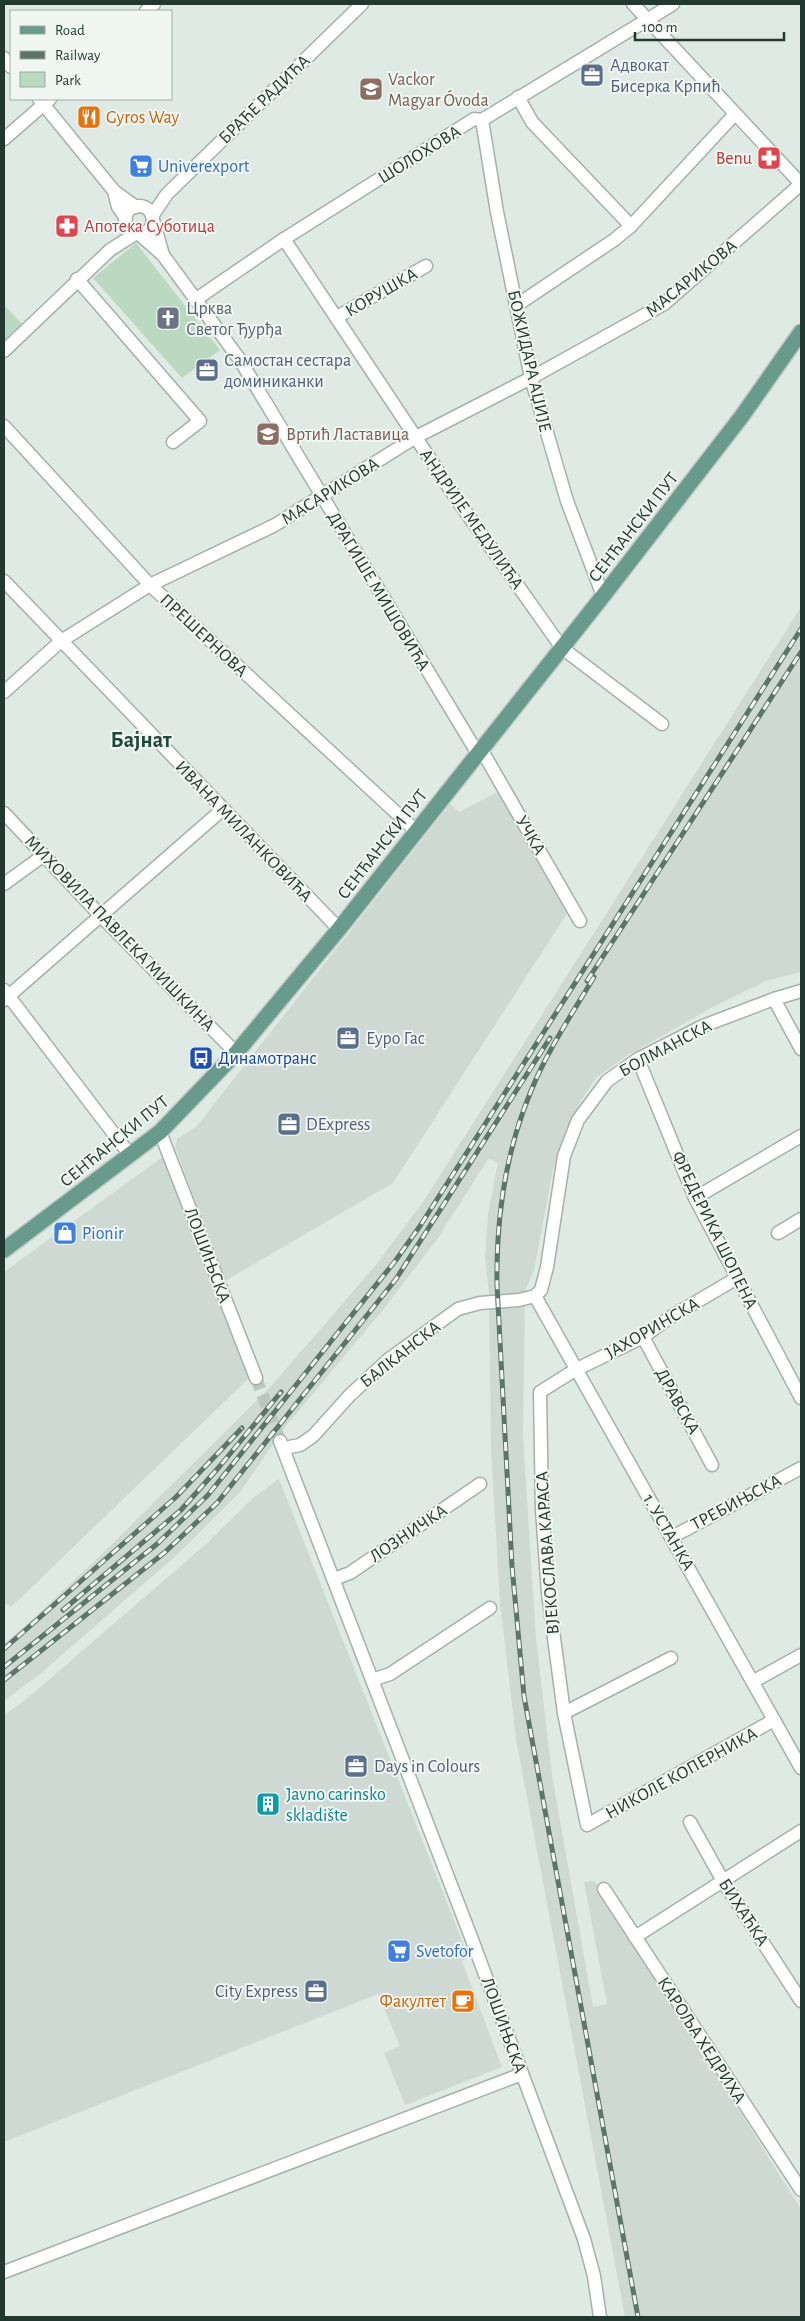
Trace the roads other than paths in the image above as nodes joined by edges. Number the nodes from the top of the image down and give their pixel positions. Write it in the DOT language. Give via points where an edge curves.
graph roads {
  1 [pos="362,4"];
  2 [pos="634,4"];
  3 [pos="673,4"];
  4 [pos="648,20"];
  5 [pos="518,97"];
  6 [pos="44,101"];
  7 [pos="734,114"];
  8 [pos="482,120"];
  9 [pos="4,139"];
  10 [pos="801,184"];
  11 [pos="114,191"];
  12 [pos="146,212"];
  13 [pos="631,226"];
  14 [pos="131,228"];
  15 [pos="284,239"];
  16 [pos="164,255"];
  17 [pos="426,266"];
  18 [pos="77,279"];
  19 [pos="196,300"];
  20 [pos="517,305"];
  21 [pos="337,317"];
  22 [pos="801,332"];
  23 [pos="801,349"];
  24 [pos="4,351"];
  25 [pos="532,378"];
  26 [pos="742,416"];
  27 [pos="4,426"];
  28 [pos="416,437"];
  29 [pos="173,442"];
  30 [pos="321,495"];
  31 [pos="4,581"];
  32 [pos="150,585"];
  33 [pos="603,596"];
  34 [pos="61,641"];
  35 [pos="562,648"];
  36 [pos="4,692"];
  37 [pos="662,724"];
  38 [pos="480,751"];
  39 [pos="223,809"];
  40 [pos="4,813"];
  41 [pos="416,831"];
  42 [pos="44,855"];
  43 [pos="4,884"];
  44 [pos="101,916"];
  45 [pos="580,921"];
  46 [pos="339,929"];
  47 [pos="801,991"];
  48 [pos="5,995"];
  49 [pos="774,999"];
  50 [pos="801,1049"];
  51 [pos="236,1052"];
  52 [pos="638,1059"];
  53 [pos="160,1132"];
  54 [pos="801,1136"];
  55 [pos="130,1155"];
  56 [pos="696,1198"];
  57 [pos="801,1219"];
  58 [pos="778,1233"];
  59 [pos="4,1250"];
  60 [pos="736,1278"];
  61 [pos="535,1296"];
  62 [pos="643,1337"];
  63 [pos="575,1370"];
  64 [pos="256,1378"];
  65 [pos="540,1392"];
  66 [pos="801,1398"];
  67 [pos="282,1444"];
  68 [pos="712,1465"];
  69 [pos="801,1468"];
  70 [pos="480,1484"];
  71 [pos="672,1537"];
  72 [pos="334,1579"];
  73 [pos="490,1608"];
  74 [pos="801,1655"];
  75 [pos="671,1658"];
  76 [pos="372,1680"];
  77 [pos="754,1681"];
  78 [pos="564,1713"];
  79 [pos="774,1720"];
  80 [pos="801,1768"];
  81 [pos="690,1822"];
  82 [pos="587,1825"];
  83 [pos="801,1831"];
  84 [pos="723,1881"];
  85 [pos="604,1889"];
  86 [pos="635,1937"];
  87 [pos="801,2001"];
  88 [pos="522,2074"];
  89 [pos="801,2190"];
  90 [pos="4,2272"];
  91 [pos="600,2317"];
  1 -- 12 [label="street, БРАЋЕ РАДИЋА"];
  2 -- 4 [label="street"];
  3 -- 4 [label="street, ШОЛОХОВА"];
  4 -- 5 [label="street, ШОЛОХОВА"];
  4 -- 7 [label="street"];
  5 -- 8 [label="street, ШОЛОХОВА"];
  5 -- 13 [label="street" via="532,122"];
  6 -- 9 [label="street"];
  6 -- 11 [label="street"];
  7 -- 10 [label="street"];
  7 -- 13 [label="street"];
  8 -- 15 [label="street, ШОЛОХОВА" via="474,119"];
  8 -- 20 [label="street, БОЖИДАРА АЏИЈЕ"];
  10 -- 25 [label="street, МАСАРИКОВА" via="664,304"];
  11 -- 12 [label="street"];
  11 -- 14 [label="street" via="118,207"];
  12 -- 14 [label="street" via="128,212"];
  12 -- 14 [label="street" via="151,229"];
  12 -- 16 [label="street, ДРАГИШЕ МИШОВИЋА"];
  13 -- 20 [label="street"];
  14 -- 16 [label="street, ДРАГИШЕ МИШОВИЋА"];
  14 -- 18 [label="street"];
  15 -- 19 [label="street, ШОЛОХОВА"];
  15 -- 21 [label="street, АНДРИЈЕ МЕДУЛИЋА"];
  16 -- 19 [label="street, ДРАГИШЕ МИШОВИЋА"];
  17 -- 21 [label="street, КОРУШКА"];
  18 -- 24 [label="street"];
  18 -- 29 [label="street" via="200,421"];
  19 -- 30 [label="street, ДРАГИШЕ МИШОВИЋА" via="240,360"];
  20 -- 25 [label="street, БОЖИДАРА АЏИЈЕ"];
  21 -- 28 [label="street, АНДРИЈЕ МЕДУЛИЋА"];
  22 -- 26 [label="main road, СЕНЋАНСКИ ПУТ"];
  23 -- 26 [label="main road, СЕНЋАНСКИ ПУТ"];
  25 -- 28 [label="street, МАСАРИКОВА"];
  25 -- 33 [label="street, БОЖИДАРА АЏИЈЕ" via="568,501"];
  26 -- 33 [label="main road, СЕНЋАНСКИ ПУТ"];
  27 -- 32 [label="street, ПРЕШЕРНОВА"];
  28 -- 30 [label="street, МАСАРИКОВА"];
  28 -- 35 [label="street, АНДРИЈЕ МЕДУЛИЋА"];
  30 -- 32 [label="street, МАСАРИКОВА" via="259,533"];
  30 -- 38 [label="street, ДРАГИШЕ МИШОВИЋА"];
  31 -- 34 [label="street, ИВАНА МИЛАНКОВИЋА"];
  32 -- 34 [label="street, МАСАРИКОВА"];
  32 -- 41 [label="street, ПРЕШЕРНОВА"];
  33 -- 35 [label="main road, СЕНЋАНСКИ ПУТ"];
  34 -- 36 [label="street, МАСАРИКОВА"];
  34 -- 39 [label="street, ИВАНА МИЛАНКОВИЋА"];
  35 -- 37 [label="street, АНДРИЈЕ МЕДУЛИЋА"];
  35 -- 38 [label="main road, СЕНЋАНСКИ ПУТ"];
  38 -- 41 [label="main road, СЕНЋАНСКИ ПУТ"];
  38 -- 45 [label="street, УЧКА"];
  39 -- 44 [label="street"];
  39 -- 46 [label="street, ИВАНА МИЛАНКОВИЋА"];
  40 -- 42 [label="street, МИХОВИЛА ПАВЛЕКА МИШКИНА"];
  41 -- 46 [label="main road, СЕНЋАНСКИ ПУТ"];
  42 -- 43 [label="street"];
  42 -- 44 [label="street, МИХОВИЛА ПАВЛЕКА МИШКИНА"];
  44 -- 48 [label="street"];
  44 -- 51 [label="street, МИХОВИЛА ПАВЛЕКА МИШКИНА"];
  46 -- 51 [label="main road, СЕНЋАНСКИ ПУТ"];
  47 -- 49 [label="street, БОЛМАНСКА"];
  48 -- 55 [label="street"];
  49 -- 50 [label="street"];
  49 -- 52 [label="street, БОЛМАНСКА" via="703,1026"];
  51 -- 53 [label="main road, СЕНЋАНСКИ ПУТ"];
  52 -- 56 [label="street, ФРЕДЕРИКА ШОПЕНА"];
  52 -- 61 [label="street, БОЛМАНСКА" via="607,1081 578,1120 564,1156 544,1280"];
  53 -- 55 [label="main road, СЕНЋАНСКИ ПУТ"];
  53 -- 64 [label="street, ЛОШИЊСКА"];
  54 -- 56 [label="street"];
  55 -- 59 [label="main road, СЕНЋАНСКИ ПУТ"];
  56 -- 60 [label="street, ФРЕДЕРИКА ШОПЕНА"];
  57 -- 58 [label="street"];
  60 -- 62 [label="street, ЈАХОРИНСКА" via="668,1318"];
  60 -- 66 [label="street, ФРЕДЕРИКА ШОПЕНА"];
  61 -- 63 [label="street, 1. УСТАНКА"];
  61 -- 67 [label="street, БАЛКАНСКА" via="458,1309 389,1359 300,1446"];
  62 -- 63 [label="street, ЈАХОРИНСКА"];
  62 -- 68 [label="street, ДРАВСКА"];
  63 -- 65 [label="street, ЈАХОРИНСКА"];
  63 -- 71 [label="street, 1. УСТАНКА"];
  65 -- 78 [label="street, ВЈЕКОСЛАВА КАРАСА" via="546,1575"];
  67 -- 72 [label="street, ЛОШИЊСКА"];
  69 -- 71 [label="street, ТРЕБИЊСКА"];
  70 -- 72 [label="street, ЛОЗНИЧКА" via="350,1573"];
  71 -- 77 [label="street, 1. УСТАНКА"];
  72 -- 76 [label="street, ЛОШИЊСКА"];
  73 -- 76 [label="street" via="390,1674"];
  74 -- 77 [label="street"];
  75 -- 78 [label="street"];
  76 -- 88 [label="street, ЛОШИЊСКА"];
  77 -- 79 [label="street, 1. УСТАНКА"];
  78 -- 82 [label="street, ВЈЕКОСЛАВА КАРАСА"];
  79 -- 80 [label="street, 1. УСТАНКА"];
  79 -- 82 [label="street, НИКОЛЕ КОПЕРНИКА"];
  81 -- 84 [label="street, БИХАЋКА"];
  83 -- 84 [label="street"];
  84 -- 86 [label="street"];
  84 -- 87 [label="street, БИХАЋКА"];
  85 -- 86 [label="street, КАРОЉА ХЕДРИХА"];
  86 -- 89 [label="street, КАРОЉА ХЕДРИХА"];
  88 -- 90 [label="street"];
  88 -- 91 [label="street, ЛОШИЊСКА" via="584,2240"];
}
